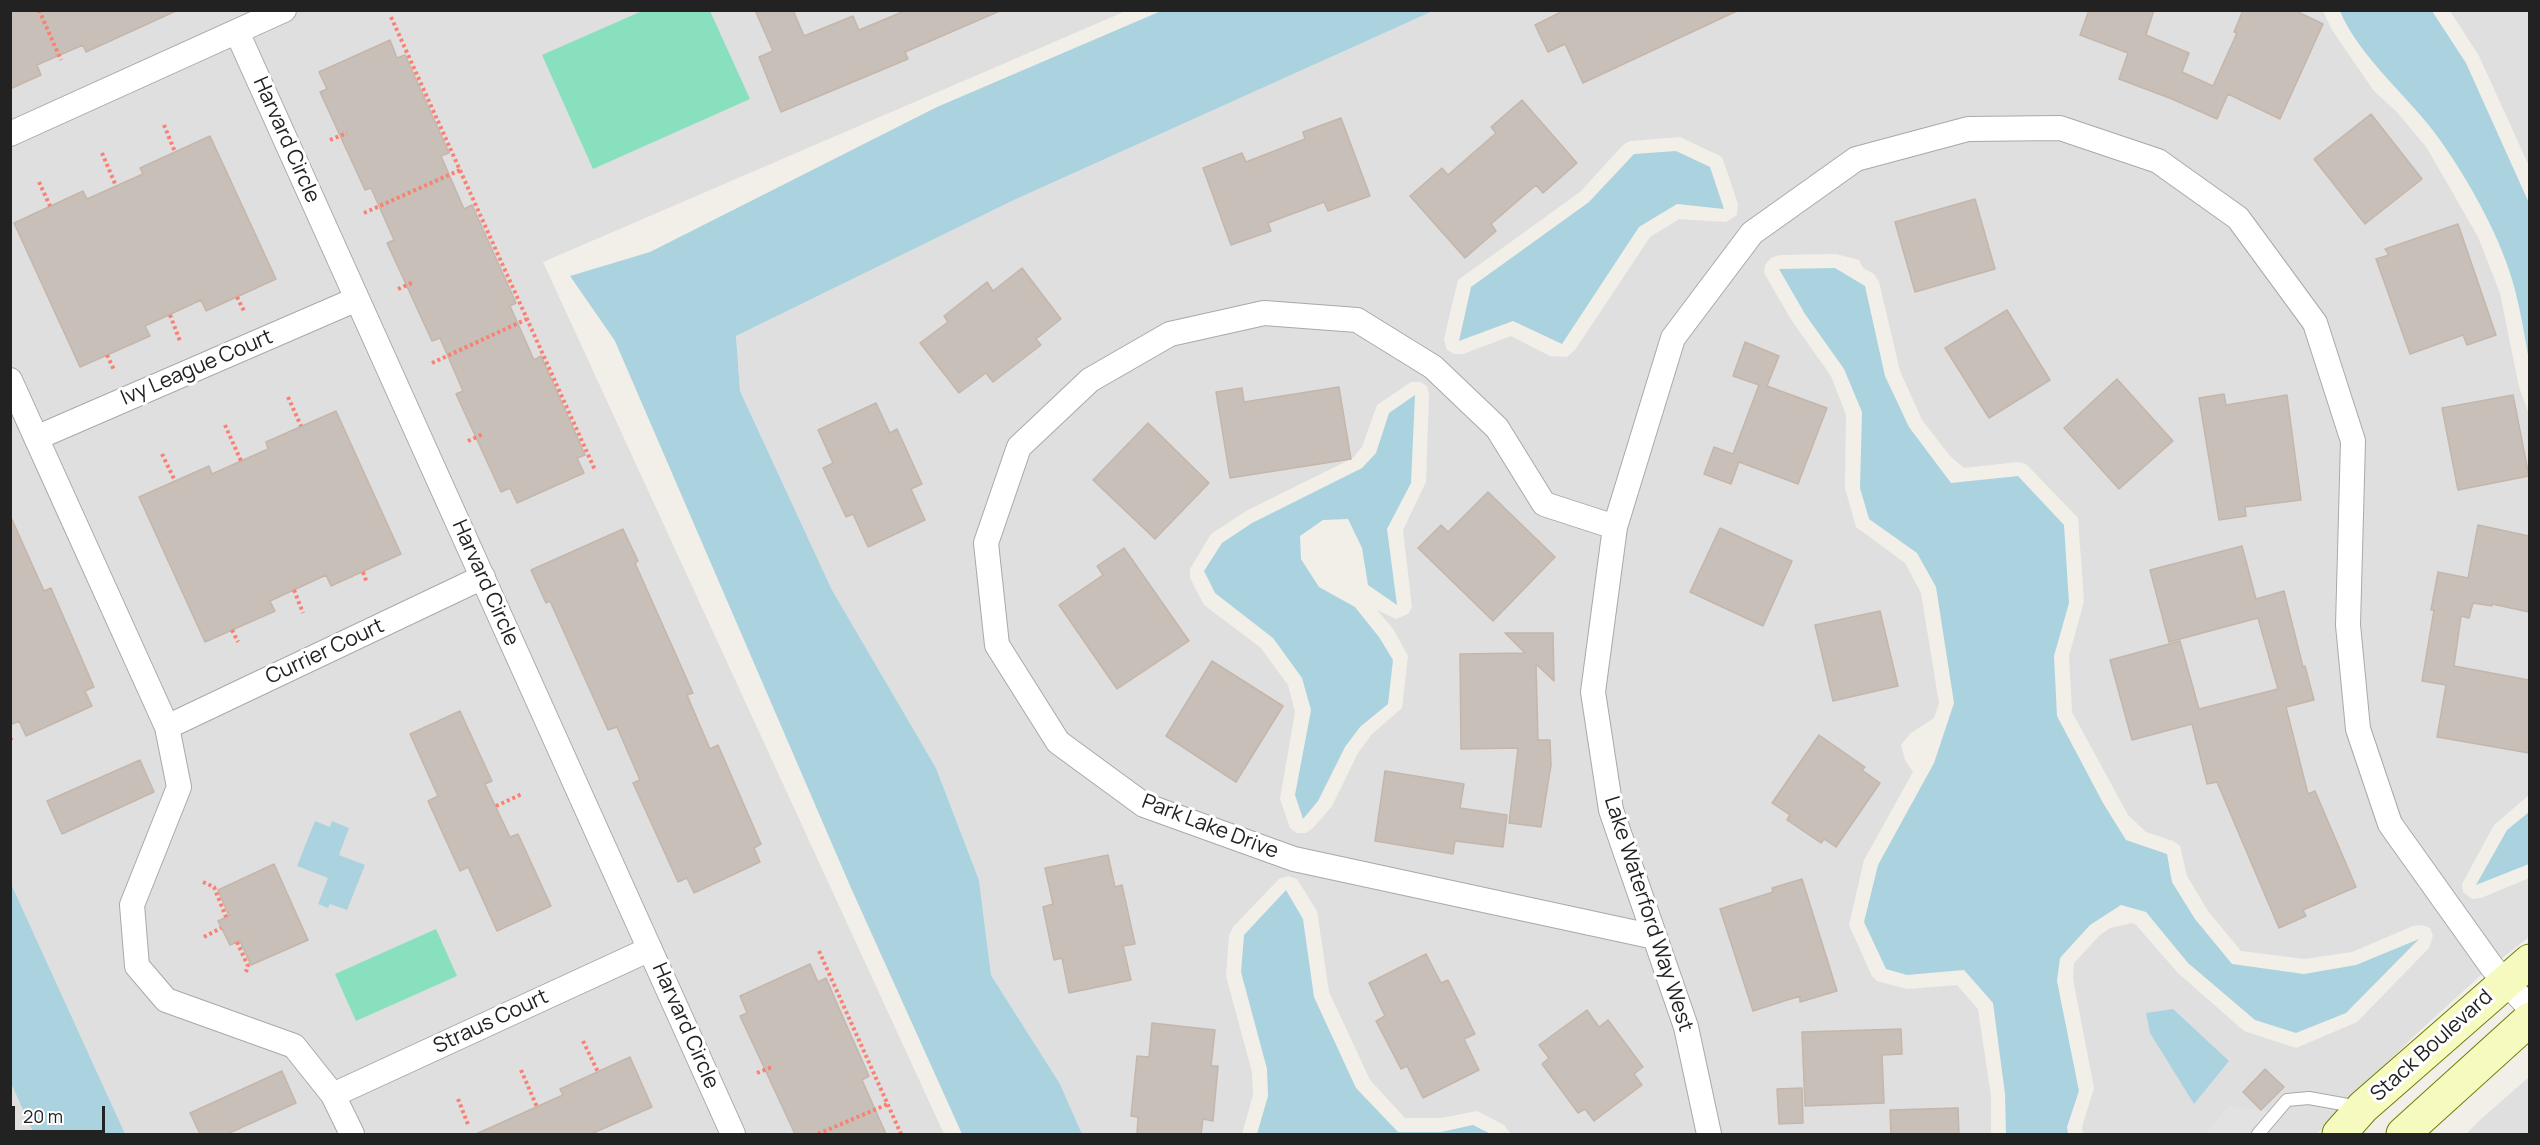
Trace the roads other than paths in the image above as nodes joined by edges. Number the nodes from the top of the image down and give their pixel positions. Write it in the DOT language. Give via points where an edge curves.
graph roads {
  1 [pos="284,10"];
  2 [pos="237,32"];
  3 [pos="10,134"];
  4 [pos="357,298"];
  5 [pos="10,380"];
  6 [pos="36,438"];
  7 [pos="1615,527"];
  8 [pos="483,577"];
  9 [pos="167,727"];
  10 [pos="1655,937"];
  11 [pos="650,949"];
  12 [pos="2529,961"];
  13 [pos="2504,982"];
  14 [pos="2529,1008"];
  15 [pos="2529,1019"];
  16 [pos="333,1095"];
  17 [pos="2363,1107"];
  18 [pos="352,1134"];
  19 [pos="733,1134"];
  20 [pos="1709,1134"];
  21 [pos="2258,1134"];
  22 [pos="2339,1134"];
  23 [pos="2403,1134"];
  1 -- 2 [label="street"];
  2 -- 3 [label="street"];
  2 -- 4 [label="street, Harvard Circle"];
  4 -- 6 [label="street, Ivy League Court"];
  4 -- 8 [label="street, Harvard Circle"];
  5 -- 6 [label="street"];
  6 -- 9 [label="street"];
  7 -- 10 [label="street, Lake Waterford Way West" via="1593,692 1611,810"];
  7 -- 10 [label="street, Park Lake Drive" via="1545,504 1497,428 1433,367 1357,320 1264,313 1170,334 1090,380 1019,447 986,543 997,645 1058,742 1144,805 1294,859"];
  7 -- 13 [label="street, Lake Waterford Way West" via="1673,338 1752,233 1856,159 1968,129 2060,128 2158,161 2238,218 2315,323 2353,441 2348,625 2358,729 2390,824"];
  8 -- 9 [label="street, Currier Court"];
  8 -- 11 [label="street, Harvard Circle"];
  9 -- 16 [label="street" via="179,787 132,905 136,966 166,1000 294,1046"];
  10 -- 20 [label="street, Lake Waterford Way West" via="1686,1027"];
  11 -- 16 [label="street, Straus Court"];
  11 -- 19 [label="street, Harvard Circle"];
  12 -- 13 [label="street, Stack Boulevard"];
  13 -- 14 [label="street, Lake Waterford Way West"];
  13 -- 17 [label="street, Stack Boulevard"];
  15 -- 23 [label="street"];
  16 -- 18 [label="street"];
  17 -- 21 [label="lane" via="2309,1098 2287,1100"];
  17 -- 22 [label="street, Stack Boulevard"];
}
